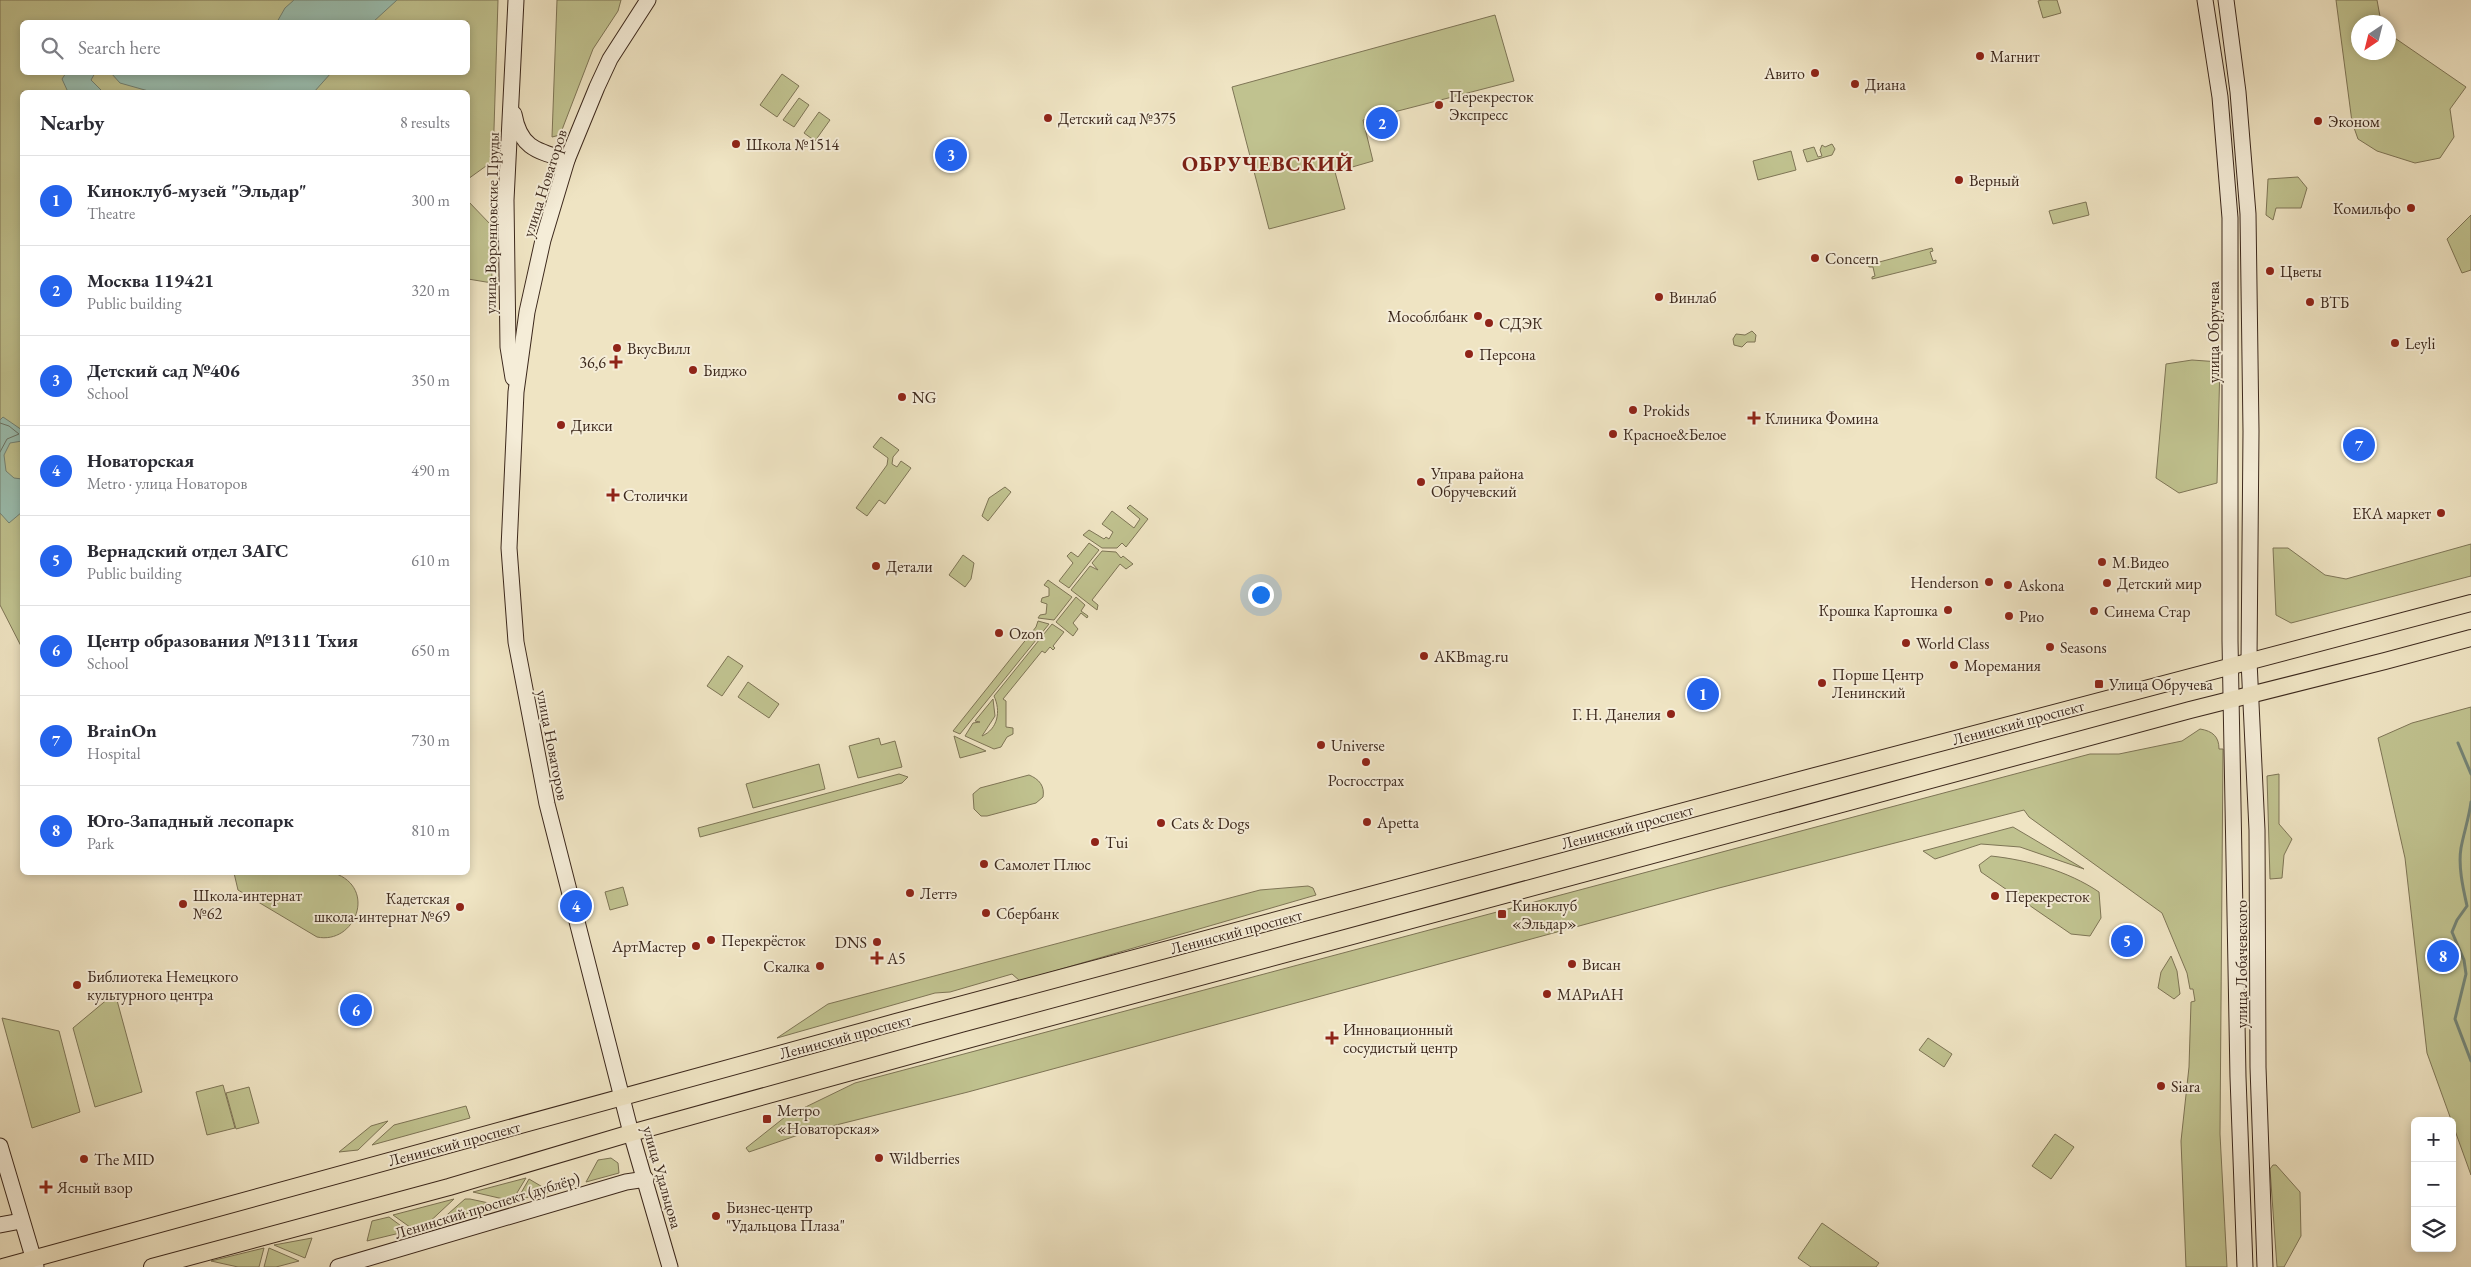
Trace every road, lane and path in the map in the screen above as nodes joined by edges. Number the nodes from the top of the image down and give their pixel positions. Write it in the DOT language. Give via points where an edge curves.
graph roads {
  1 [pos="516,0"];
  2 [pos="648,0"];
  3 [pos="2205,0"];
  4 [pos="2226,0"];
  5 [pos="512,100"];
  6 [pos="567,160"];
  7 [pos="508,347"];
  8 [pos="516,392"];
  9 [pos="2471,604"];
  10 [pos="2471,638"];
  11 [pos="2249,661"];
  12 [pos="2230,666"];
  13 [pos="2251,694"];
  14 [pos="2231,699"];
  15 [pos="623,1097"];
  16 [pos="631,1133"];
  17 [pos="0,1146"];
  18 [pos="646,1179"];
  19 [pos="21,1221"];
  20 [pos="0,1225"];
  21 [pos="34,1263"];
  22 [pos="3,1267"];
  23 [pos="152,1267"];
  24 [pos="338,1267"];
  25 [pos="670,1267"];
  26 [pos="2245,1267"];
  27 [pos="2265,1267"];
  1 -- 5 [label="main road, улица Воронцовские Пруды"];
  2 -- 6 [label="main road, улица Новаторов" via="610,59"];
  3 -- 12 [label="main road, улица Обручева" via="2220,97 2230,218"];
  4 -- 11 [label="main road" via="2238,92 2248,214 2251,422"];
  5 -- 6 [label="main road, улица Воронцовские Пруды" via="516,128 522,139 538,151"];
  5 -- 7 [label="main road, улица Воронцовские Пруды" via="506,200"];
  6 -- 8 [label="main road, улица Новаторов" via="530,295"];
  7 -- 8 [label="main road, улица Новаторов"];
  8 -- 15 [label="main road, улица Новаторов" via="509,548 516,642 547,804"];
  9 -- 11 [label="main road, Ленинский проспект"];
  10 -- 13 [label="main road, Ленинский проспект"];
  11 -- 12 [label="main road, Ленинский проспект"];
  11 -- 13 [label="main road, улица Лобачевского"];
  12 -- 14 [label="main road, улица Лобачевского"];
  12 -- 15 [label="main road, Ленинский проспект"];
  13 -- 14 [label="main road, Ленинский проспект"];
  13 -- 27 [label="main road, улица Лобачевского" via="2257,830 2258,1067"];
  14 -- 16 [label="main road, Ленинский проспект"];
  14 -- 26 [label="main road, улица Лобачевского"];
  15 -- 16 [label="main road, улица Удальцова"];
  15 -- 21 [label="main road, Ленинский проспект"];
  16 -- 18 [label="main road, улица Удальцова"];
  16 -- 23 [label="main road, Ленинский проспект"];
  17 -- 19 [label="main road"];
  18 -- 24 [label="main road, Ленинский проспект (дублёр)"];
  18 -- 25 [label="main road, улица Удальцова"];
  19 -- 20 [label="main road"];
  19 -- 21 [label="main road"];
  21 -- 22 [label="main road, Ленинский проспект"];
}
